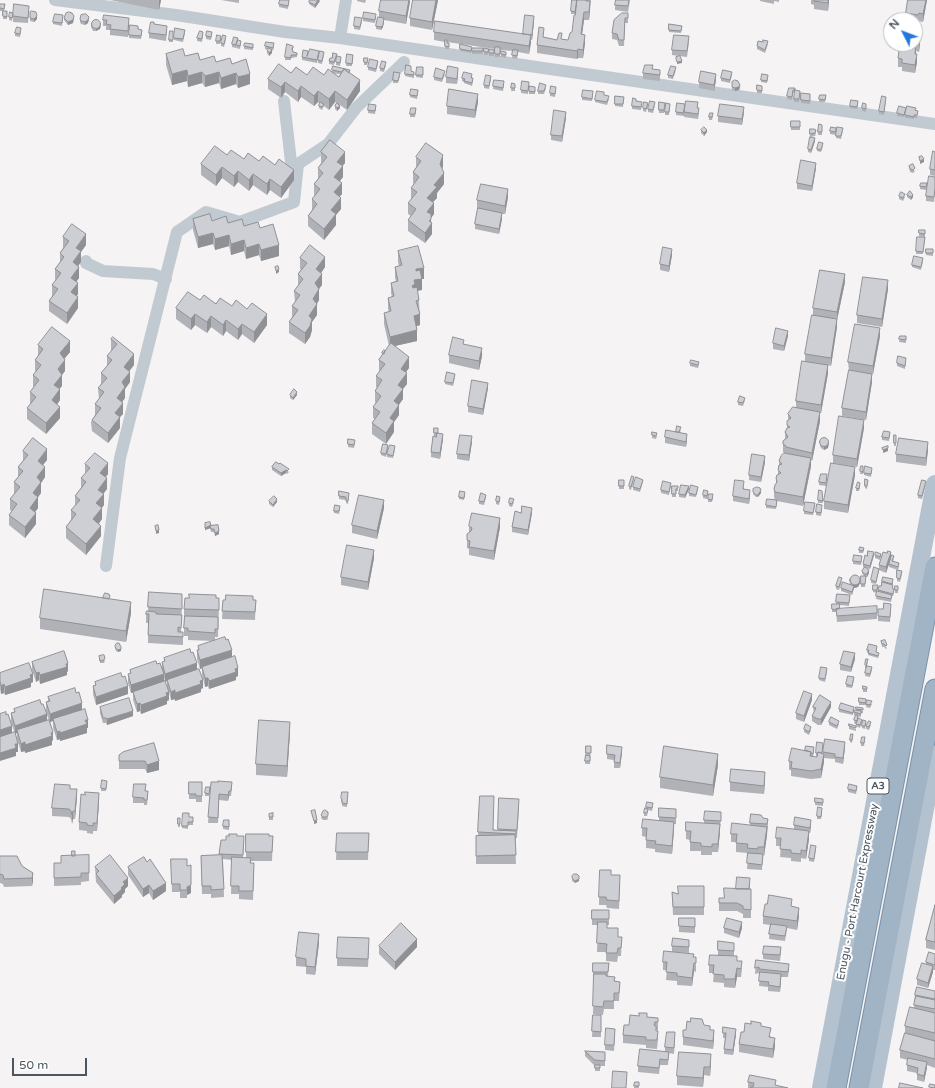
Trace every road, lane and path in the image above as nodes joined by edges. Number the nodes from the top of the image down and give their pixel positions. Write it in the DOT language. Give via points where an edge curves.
graph roads {
  1 [pos="55,0"];
  2 [pos="346,0"];
  3 [pos="340,38"];
  4 [pos="404,62"];
  5 [pos="284,101"];
  6 [pos="935,124"];
  7 [pos="298,164"];
  8 [pos="86,261"];
  9 [pos="166,279"];
  10 [pos="935,484"];
  11 [pos="106,566"];
  12 [pos="935,567"];
  13 [pos="935,689"];
  14 [pos="935,755"];
  15 [pos="821,1088"];
  16 [pos="836,1088"];
  17 [pos="859,1088"];
  18 [pos="873,1088"];
  1 -- 3 [label="street"];
  2 -- 3 [label="street"];
  3 -- 6 [label="street"];
  4 -- 7 [label="street" via="356,108 328,144"];
  5 -- 7 [label="street" via="291,162"];
  7 -- 9 [label="street" via="294,202 240,222 206,212 177,232"];
  8 -- 9 [label="street" via="103,271 152,274"];
  9 -- 11 [label="street" via="120,458"];
  10 -- 15 [label="main road, Enugu - Port Harcourt Expressway / A3"];
  12 -- 16 [label="highway, Enugu - Port Harcourt Expressway / A3"];
  13 -- 17 [label="highway"];
  14 -- 18 [label="main road"];
}
